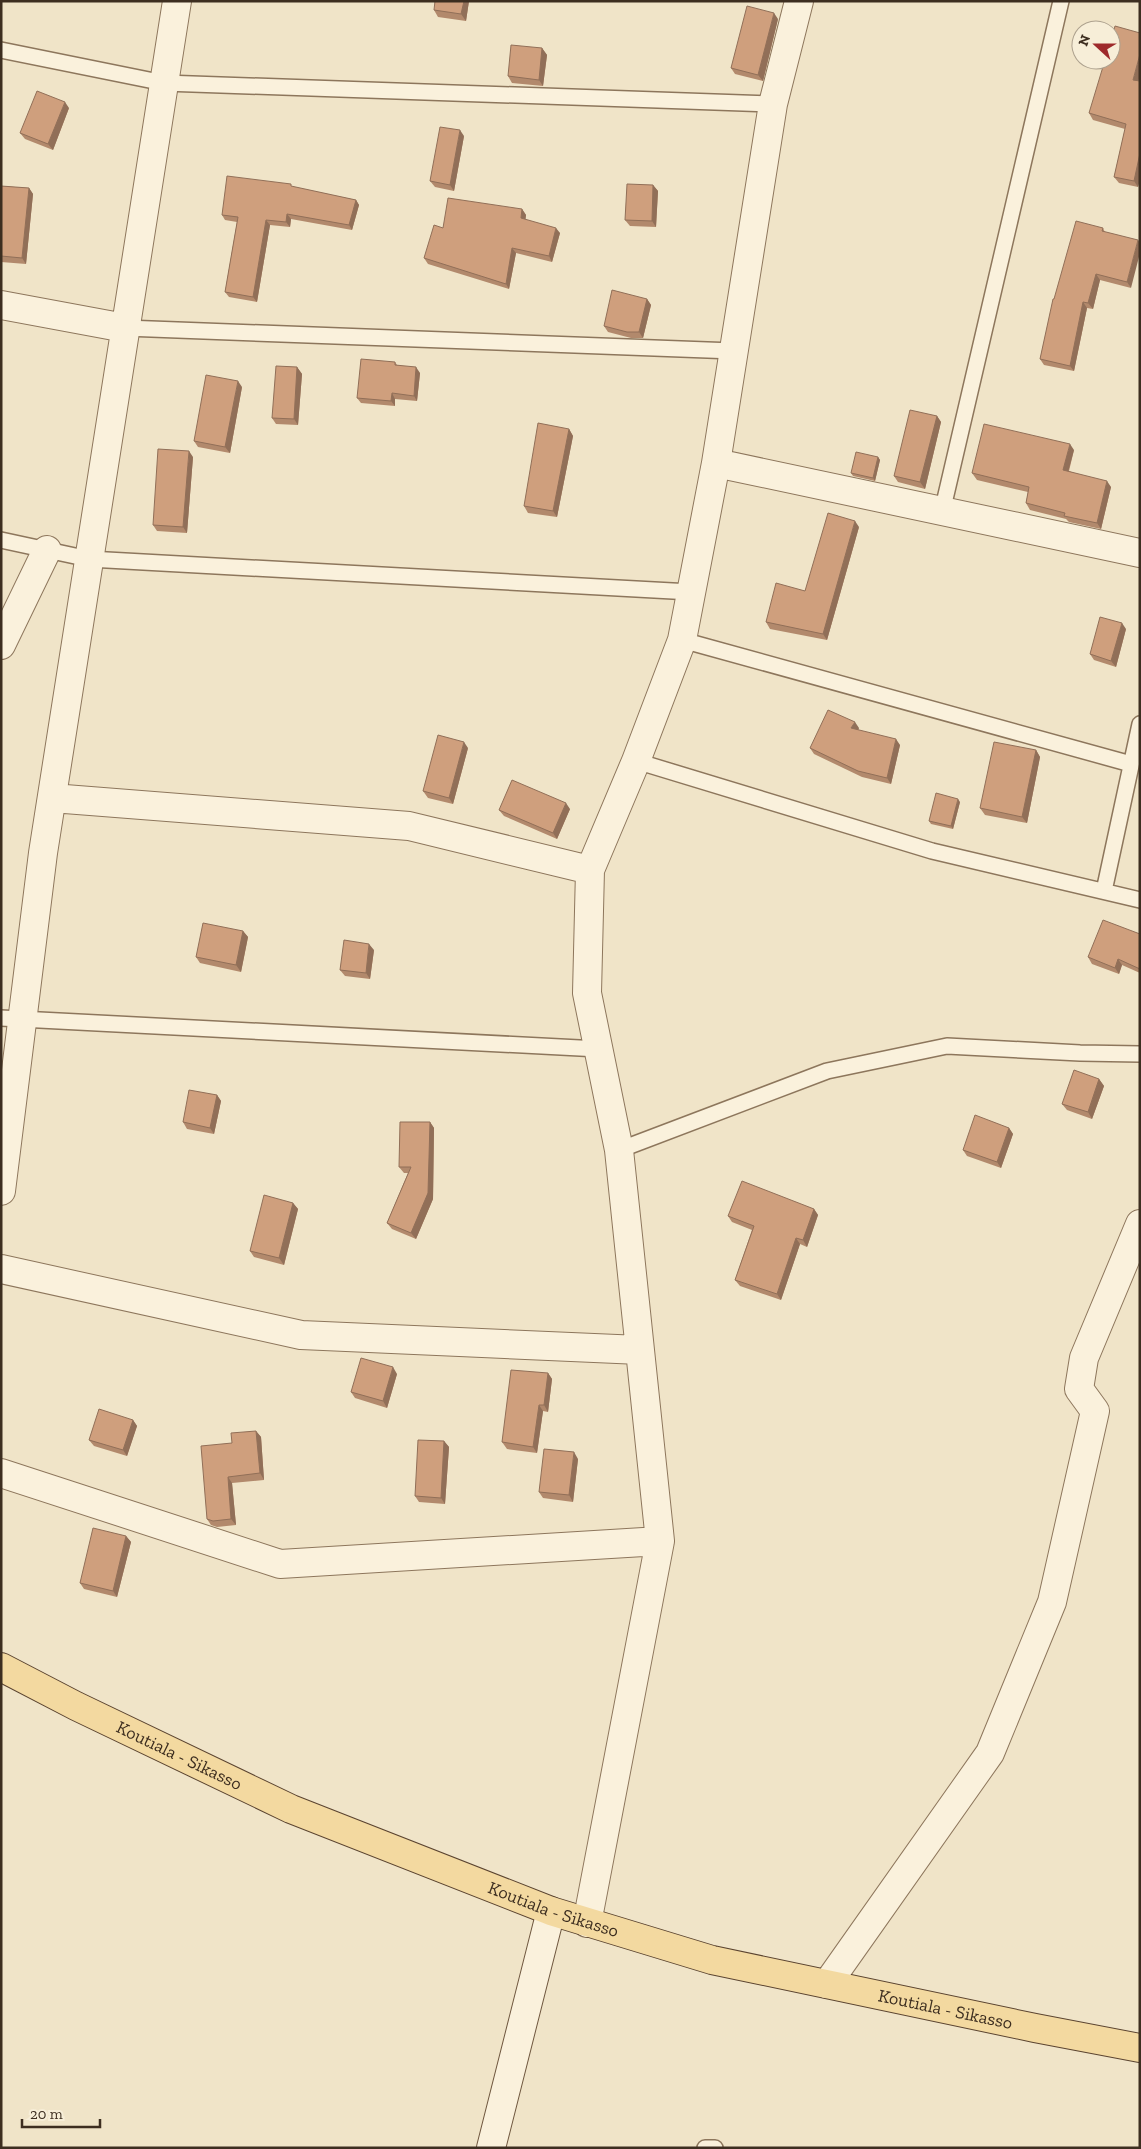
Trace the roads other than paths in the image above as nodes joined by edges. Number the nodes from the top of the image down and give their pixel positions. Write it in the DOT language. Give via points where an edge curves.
graph roads {
  1 [pos="177,1"];
  2 [pos="799,1"];
  3 [pos="1061,1"];
  4 [pos="1,50"];
  5 [pos="164,83"];
  6 [pos="773,104"];
  7 [pos="1,305"];
  8 [pos="125,328"];
  9 [pos="734,351"];
  10 [pos="716,463"];
  11 [pos="942,512"];
  12 [pos="1,540"];
  13 [pos="47,550"];
  14 [pos="1140,553"];
  15 [pos="89,559"];
  16 [pos="691,592"];
  17 [pos="682,640"];
  18 [pos="1,646"];
  19 [pos="1140,724"];
  20 [pos="636,761"];
  21 [pos="1131,764"];
  22 [pos="52,798"];
  23 [pos="590,870"];
  24 [pos="1104,891"];
  25 [pos="1140,900"];
  26 [pos="12,1019"];
  27 [pos="599,1049"];
  28 [pos="1140,1054"];
  29 [pos="619,1150"];
  30 [pos="1,1191"];
  31 [pos="1140,1224"];
  32 [pos="1,1269"];
  33 [pos="640,1350"];
  34 [pos="1,1473"];
  35 [pos="660,1540"];
  36 [pos="1,1667"];
  37 [pos="551,1912"];
  38 [pos="587,1923"];
  39 [pos="827,1984"];
  40 [pos="1140,2048"];
  41 [pos="491,2148"];
  42 [pos="705,2148"];
  43 [pos="715,2148"];
  1 -- 5 [label="street"];
  2 -- 6 [label="street"];
  3 -- 11 [label="lane"];
  4 -- 5 [label="lane"];
  5 -- 6 [label="lane"];
  5 -- 8 [label="street"];
  6 -- 9 [label="street"];
  7 -- 8 [label="street"];
  8 -- 9 [label="lane"];
  8 -- 15 [label="street"];
  9 -- 10 [label="street"];
  10 -- 11 [label="street"];
  10 -- 16 [label="street"];
  11 -- 14 [label="street"];
  12 -- 13 [label="lane"];
  13 -- 15 [label="lane"];
  13 -- 18 [label="street"];
  15 -- 16 [label="lane"];
  15 -- 22 [label="street"];
  16 -- 17 [label="street"];
  17 -- 20 [label="street"];
  17 -- 21 [label="lane"];
  19 -- 21 [label="lane"];
  20 -- 23 [label="street"];
  20 -- 24 [label="lane" via="932,850"];
  21 -- 24 [label="lane"];
  22 -- 23 [label="street" via="409,826"];
  22 -- 26 [label="street"];
  23 -- 27 [label="street" via="587,993"];
  24 -- 25 [label="lane"];
  26 -- 27 [label="lane"];
  26 -- 30 [label="street"];
  27 -- 29 [label="street"];
  28 -- 29 [label="lane" via="946,1046 827,1071"];
  29 -- 33 [label="street"];
  31 -- 39 [label="street" via="1084,1358 1079,1389 1095,1411 1052,1602 990,1753"];
  32 -- 33 [label="street" via="301,1335"];
  33 -- 35 [label="street"];
  34 -- 35 [label="street" via="280,1564"];
  35 -- 38 [label="street"];
  36 -- 37 [label="main road, Koutiala - Sikasso" via="291,1809"];
  37 -- 38 [label="main road, Koutiala - Sikasso"];
  37 -- 41 [label="street"];
  38 -- 39 [label="main road, Koutiala - Sikasso" via="712,1960"];
  39 -- 40 [label="main road, Koutiala - Sikasso"];
  42 -- 43 [label="lane"];
}
